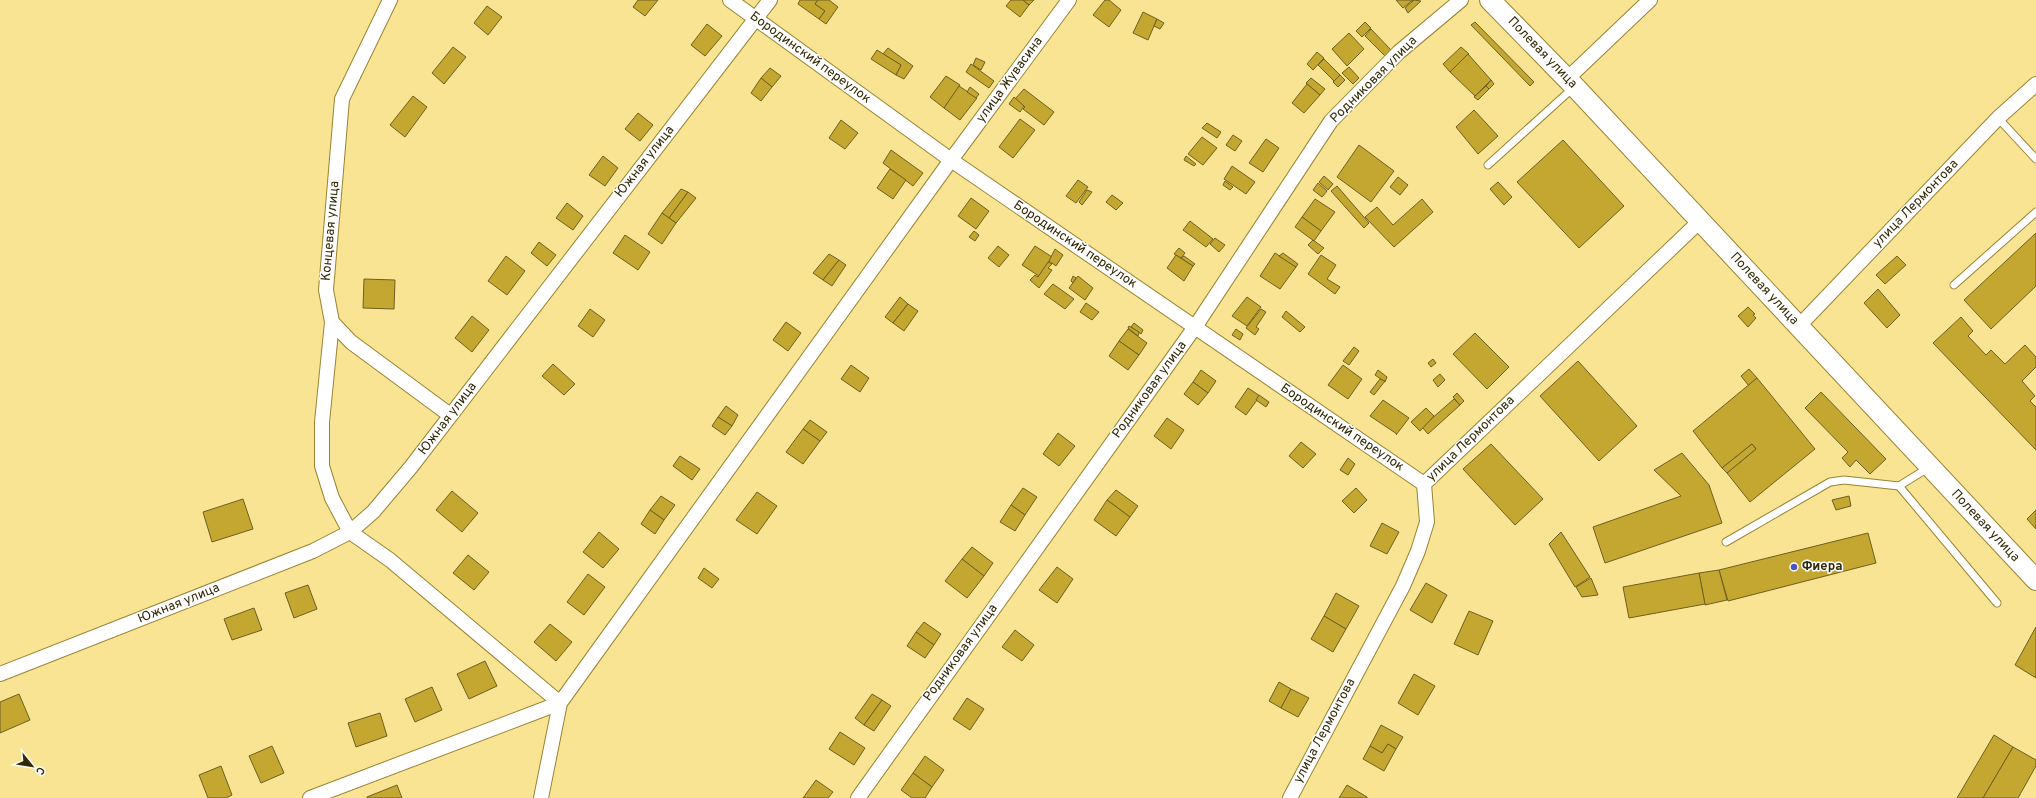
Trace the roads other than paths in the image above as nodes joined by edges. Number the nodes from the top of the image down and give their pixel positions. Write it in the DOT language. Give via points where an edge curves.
graph roads {
  1 [pos="390,0"];
  2 [pos="730,0"];
  3 [pos="770,0"];
  4 [pos="1069,0"];
  5 [pos="1461,0"];
  6 [pos="1490,0"];
  7 [pos="1650,0"];
  8 [pos="756,18"];
  9 [pos="1571,83"];
  10 [pos="2036,84"];
  11 [pos="1998,118"];
  12 [pos="2036,159"];
  13 [pos="951,160"];
  14 [pos="1488,165"];
  15 [pos="2036,212"];
  16 [pos="1700,221"];
  17 [pos="1954,285"];
  18 [pos="332,322"];
  19 [pos="1798,326"];
  20 [pos="1195,327"];
  21 [pos="450,415"];
  22 [pos="1930,467"];
  23 [pos="1424,484"];
  24 [pos="1898,486"];
  25 [pos="350,532"];
  26 [pos="1726,542"];
  27 [pos="2036,580"];
  28 [pos="1997,603"];
  29 [pos="0,674"];
  30 [pos="560,703"];
  31 [pos="310,798"];
  32 [pos="540,798"];
  33 [pos="858,798"];
  34 [pos="1290,798"];
  1 -- 18 [label="street, Концевая улица" via="342,99 326,290"];
  2 -- 8 [label="street, Бородинский переулок"];
  3 -- 8 [label="street, Южная улица"];
  4 -- 13 [label="street, улица Жувасина"];
  5 -- 20 [label="street, Родниковая улица" via="1399,52 1331,121"];
  6 -- 9 [label="street, Полевая улица"];
  7 -- 9 [label="street"];
  8 -- 13 [label="street, Бородинский переулок"];
  8 -- 21 [label="street, Южная улица"];
  9 -- 14 [label="lane"];
  9 -- 16 [label="street, Полевая улица"];
  10 -- 11 [label="street, улица Лермонтова"];
  11 -- 12 [label="lane"];
  11 -- 19 [label="street, улица Лермонтова"];
  13 -- 20 [label="street, Бородинский переулок"];
  13 -- 30 [label="street, улица Жувасина"];
  15 -- 17 [label="lane"];
  16 -- 19 [label="street, Полевая улица"];
  16 -- 23 [label="street, улица Лермонтова"];
  18 -- 21 [label="street" via="351,342"];
  18 -- 25 [label="street, Концевая улица" via="322,422 322,466 332,498"];
  19 -- 22 [label="street, Полевая улица"];
  20 -- 23 [label="street, Бородинский переулок"];
  20 -- 33 [label="street, Родниковая улица"];
  21 -- 25 [label="street, Южная улица" via="373,512"];
  22 -- 24 [label="lane"];
  22 -- 27 [label="street, Полевая улица"];
  23 -- 34 [label="street, улица Лермонтова" via="1427,522 1418,551 1403,586"];
  24 -- 26 [label="lane" via="1844,480 1830,482"];
  24 -- 28 [label="lane"];
  25 -- 29 [label="street, Южная улица" via="313,551"];
  25 -- 30 [label="street" via="390,560"];
  30 -- 31 [label="street"];
  30 -- 32 [label="street"];
}
